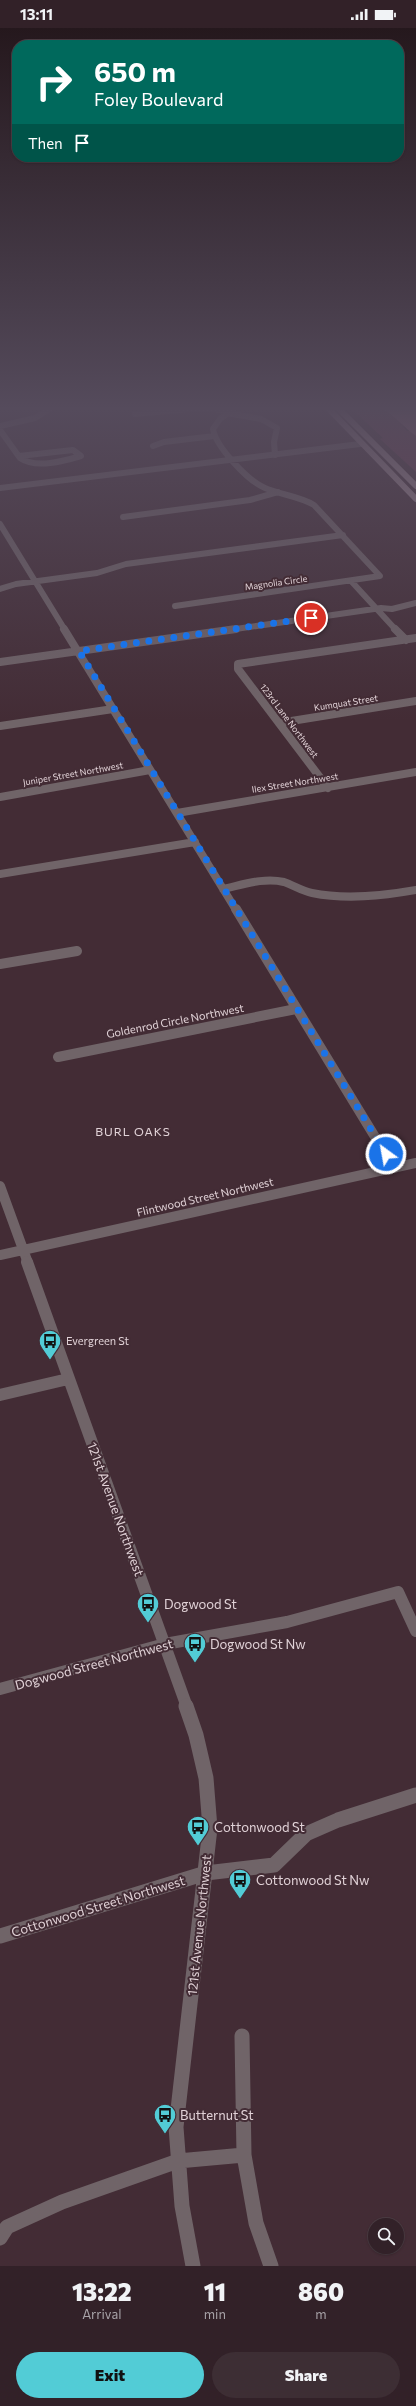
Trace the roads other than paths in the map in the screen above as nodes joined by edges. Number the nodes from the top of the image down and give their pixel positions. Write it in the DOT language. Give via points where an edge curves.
graph roads {
  1 [pos="172,510"];
  2 [pos="318,510"];
  3 [pos="333,513"];
  4 [pos="323,515"];
  5 [pos="123,517"];
  6 [pos="0,524"];
  7 [pos="343,535"];
  8 [pos="35,581"];
  9 [pos="352,582"];
  10 [pos="0,590"];
  11 [pos="416,597"];
  12 [pos="416,604"];
  13 [pos="175,606"];
  14 [pos="379,608"];
  15 [pos="416,638"];
  16 [pos="406,640"];
  17 [pos="79,651"];
  18 [pos="0,662"];
  19 [pos="416,701"];
  20 [pos="113,709"];
  21 [pos="278,723"];
  22 [pos="0,726"];
  23 [pos="150,770"];
  24 [pos="416,772"];
  25 [pos="328,788"];
  26 [pos="0,797"];
  27 [pos="177,813"];
  28 [pos="195,842"];
  29 [pos="0,874"];
  30 [pos="223,889"];
  31 [pos="416,890"];
  32 [pos="77,951"];
  33 [pos="0,964"];
  34 [pos="296,1009"];
  35 [pos="58,1056"];
  36 [pos="416,1163"];
  37 [pos="394,1168"];
  38 [pos="0,1186"];
  39 [pos="23,1250"];
  40 [pos="0,1255"];
  41 [pos="68,1379"];
  42 [pos="0,1395"];
  43 [pos="416,1630"];
  44 [pos="165,1644"];
  45 [pos="0,1689"];
  46 [pos="416,1795"];
  47 [pos="206,1873"];
  48 [pos="0,1936"];
  49 [pos="242,2036"];
  50 [pos="244,2155"];
  51 [pos="178,2161"];
  52 [pos="0,2238"];
  53 [pos="193,2266"];
  54 [pos="271,2266"];
  1 -- 5 [label="street"];
  2 -- 4 [label="street"];
  3 -- 4 [label="street"];
  4 -- 7 [label="street"];
  6 -- 8 [label="street"];
  7 -- 8 [label="street" via="158,559 126,564 97,573"];
  7 -- 9 [label="street, Magnolia Circle" via="380,576"];
  8 -- 10 [label="street"];
  8 -- 17 [label="street"];
  9 -- 13 [label="street, Magnolia Circle"];
  9 -- 14 [label="street"];
  11 -- 14 [label="street"];
  12 -- 14 [label="street" via="392,609"];
  14 -- 16 [label="street"];
  14 -- 17 [label="street"];
  15 -- 16 [label="street"];
  16 -- 21 [label="street, 123rd Lane Northwest" via="238,664 238,669"];
  17 -- 18 [label="street"];
  17 -- 20 [label="street"];
  19 -- 21 [label="street, Kumquat Street"];
  20 -- 22 [label="street"];
  20 -- 23 [label="street"];
  21 -- 25 [label="street, 123rd Lane Northwest"];
  23 -- 26 [label="street, Juniper Street Northwest"];
  23 -- 27 [label="street"];
  24 -- 25 [label="street, Ilex Street Northwest"];
  25 -- 27 [label="street, Ilex Street Northwest"];
  27 -- 28 [label="street"];
  28 -- 29 [label="street"];
  28 -- 30 [label="street"];
  30 -- 31 [label="street" via="272,881 291,883 310,892 346,897 385,896"];
  30 -- 34 [label="street"];
  32 -- 33 [label="street"];
  34 -- 35 [label="street, Goldenrod Circle Northwest"];
  34 -- 37 [label="street"];
  36 -- 37 [label="street, Flintwood Street Northwest"];
  37 -- 39 [label="street, Flintwood Street Northwest"];
  38 -- 39 [label="street, 121st Avenue Northwest"];
  39 -- 40 [label="street, Flintwood Street Northwest"];
  39 -- 41 [label="street, 121st Avenue Northwest"];
  41 -- 42 [label="street"];
  41 -- 44 [label="street, 121st Avenue Northwest"];
  43 -- 44 [label="street, Dogwood Street Northwest" via="398,1592 287,1622"];
  44 -- 45 [label="street, Dogwood Street Northwest"];
  44 -- 47 [label="street, 121st Avenue Northwest" via="196,1735 206,1778 210,1828"];
  46 -- 47 [label="street, Cottonwood Street Northwest" via="338,1820 306,1834 274,1866"];
  47 -- 48 [label="street, Cottonwood Street Northwest"];
  47 -- 51 [label="street, 121st Avenue Northwest" via="176,2127"];
  49 -- 50 [label="street"];
  50 -- 51 [label="street"];
  50 -- 54 [label="street" via="256,2223"];
  51 -- 52 [label="street" via="62,2202 7,2226"];
  51 -- 53 [label="street, 121st Avenue Northwest" via="182,2206"];
}
